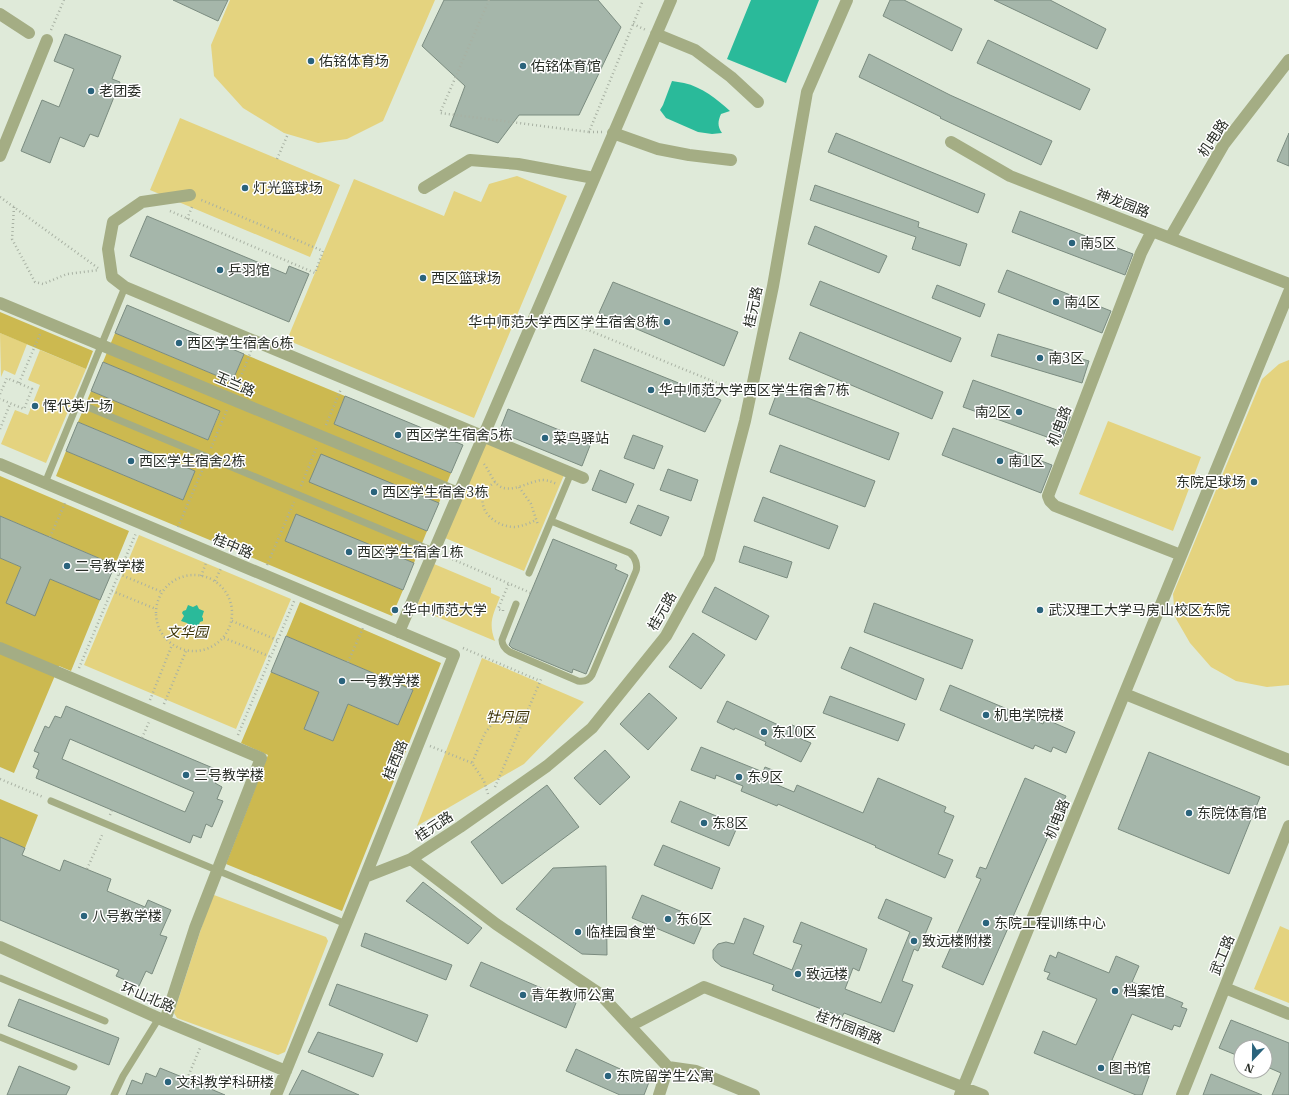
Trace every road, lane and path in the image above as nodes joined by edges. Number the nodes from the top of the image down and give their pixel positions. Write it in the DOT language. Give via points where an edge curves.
graph roads {
  1 [pos="64,0"];
  2 [pos="489,0"];
  3 [pos="643,0"];
  4 [pos="671,0"];
  5 [pos="847,0"];
  6 [pos="0,14"];
  7 [pos="29,33"];
  8 [pos="656,34"];
  9 [pos="47,40"];
  10 [pos="1289,60"];
  11 [pos="758,102"];
  12 [pos="613,133"];
  13 [pos="288,134"];
  14 [pos="951,142"];
  15 [pos="0,156"];
  16 [pos="277,159"];
  17 [pos="731,160"];
  18 [pos="594,178"];
  19 [pos="424,188"];
  20 [pos="193,196"];
  21 [pos="0,197"];
  22 [pos="14,207"];
  23 [pos="167,210"];
  24 [pos="1152,231"];
  25 [pos="1170,238"];
  26 [pos="1289,284"];
  27 [pos="125,287"];
  28 [pos="1289,292"];
  29 [pos="0,303"];
  30 [pos="537,309"];
  31 [pos="45,322"];
  32 [pos="255,342"];
  33 [pos="102,345"];
  34 [pos="346,379"];
  35 [pos="19,383"];
  36 [pos="2,386"];
  37 [pos="732,389"];
  38 [pos="0,394"];
  39 [pos="0,399"];
  40 [pos="231,399"];
  41 [pos="78,403"];
  42 [pos="10,404"];
  43 [pos="0,429"];
  44 [pos="322,436"];
  45 [pos="483,436"];
  46 [pos="207,457"];
  47 [pos="473,459"];
  48 [pos="0,464"];
  49 [pos="571,473"];
  50 [pos="583,478"];
  51 [pos="495,482"];
  52 [pos="45,483"];
  53 [pos="519,487"];
  54 [pos="565,487"];
  55 [pos="69,493"];
  56 [pos="458,493"];
  57 [pos="297,494"];
  58 [pos="536,520"];
  59 [pos="551,521"];
  60 [pos="140,523"];
  61 [pos="546,532"];
  62 [pos="50,537"];
  63 [pos="174,537"];
  64 [pos="433,551"];
  65 [pos="1181,555"];
  66 [pos="529,573"];
  67 [pos="119,574"];
  68 [pos="263,575"];
  69 [pos="509,583"];
  70 [pos="299,590"];
  71 [pos="112,591"];
  72 [pos="162,592"];
  73 [pos="531,592"];
  74 [pos="516,604"];
  75 [pos="505,605"];
  76 [pos="156,609"];
  77 [pos="367,618"];
  78 [pos="232,621"];
  79 [pos="399,632"];
  80 [pos="224,638"];
  81 [pos="278,640"];
  82 [pos="172,645"];
  83 [pos="0,648"];
  84 [pos="186,651"];
  85 [pos="454,655"];
  86 [pos="271,657"];
  87 [pos="484,657"];
  88 [pos="348,662"];
  89 [pos="542,677"];
  90 [pos="74,679"];
  91 [pos="540,681"];
  92 [pos="1125,694"];
  93 [pos="153,712"];
  94 [pos="526,713"];
  95 [pos="142,738"];
  96 [pos="419,742"];
  97 [pos="233,746"];
  98 [pos="1289,760"];
  99 [pos="472,763"];
  100 [pos="0,779"];
  101 [pos="51,801"];
  102 [pos="112,810"];
  103 [pos="107,823"];
  104 [pos="1289,826"];
  105 [pos="411,859"];
  106 [pos="87,869"];
  107 [pos="216,870"];
  108 [pos="365,877"];
  109 [pos="346,924"];
  110 [pos="0,947"];
  111 [pos="0,978"];
  112 [pos="1225,988"];
  113 [pos="1289,1014"];
  114 [pos="162,1019"];
  115 [pos="105,1021"];
  116 [pos="630,1026"];
  117 [pos="0,1037"];
  118 [pos="204,1037"];
  119 [pos="74,1067"];
  120 [pos="668,1067"];
  121 [pos="286,1071"];
  122 [pos="188,1079"];
  123 [pos="962,1091"];
  124 [pos="114,1095"];
  125 [pos="276,1095"];
  126 [pos="659,1095"];
  127 [pos="754,1095"];
  128 [pos="983,1095"];
  129 [pos="1182,1095"];
  1 -- 9 [label="path"];
  2 -- 3 [label="path" via="440,113 589,132"];
  4 -- 8 [label="street"];
  5 -- 105 [label="street, 桂元路" via="807,92 773,286 745,421 709,558 666,636 592,728 548,766"];
  6 -- 7 [label="street"];
  8 -- 11 [label="street" via="695,50 731,77"];
  8 -- 12 [label="street"];
  9 -- 15 [label="street"];
  10 -- 25 [label="street, 机电路" via="1224,144"];
  12 -- 17 [label="street" via="658,149"];
  12 -- 18 [label="street"];
  13 -- 16 [label="path"];
  14 -- 24 [label="street, 神龙园路" via="1010,176"];
  18 -- 19 [label="street" via="518,164 470,160"];
  18 -- 30 [label="street"];
  20 -- 23 [label="path" via="323,251 315,272"];
  20 -- 27 [label="street" via="142,202 113,222 108,249 112,277"];
  21 -- 22 [label="path"];
  22 -- 22 [label="path" via="12,239 35,282 43,284 67,274 101,270"];
  24 -- 25 [label="street, 神龙园路"];
  24 -- 65 [label="street, 机电路" via="1141,252 1048,496 1055,506"];
  25 -- 26 [label="street, 神龙园路"];
  27 -- 32 [label="street"];
  27 -- 33 [label="lane"];
  28 -- 65 [label="street, 机电路"];
  29 -- 31 [label="street, 玉兰路"];
  30 -- 37 [label="path"];
  30 -- 45 [label="street"];
  31 -- 33 [label="street, 玉兰路"];
  31 -- 35 [label="path"];
  32 -- 34 [label="street"];
  32 -- 40 [label="path"];
  33 -- 40 [label="street, 玉兰路"];
  33 -- 41 [label="lane"];
  34 -- 44 [label="path"];
  34 -- 45 [label="street"];
  35 -- 36 [label="path" via="7,378"];
  35 -- 42 [label="path" via="32,389 24,409"];
  36 -- 38 [label="path"];
  39 -- 42 [label="path"];
  40 -- 44 [label="street, 玉兰路"];
  40 -- 46 [label="path"];
  41 -- 46 [label="lane"];
  41 -- 52 [label="lane"];
  42 -- 43 [label="path"];
  44 -- 56 [label="street, 玉兰路"];
  44 -- 57 [label="path"];
  45 -- 47 [label="street"];
  45 -- 49 [label="street"];
  46 -- 57 [label="lane"];
  46 -- 63 [label="path"];
  47 -- 51 [label="path" via="485,466"];
  47 -- 56 [label="street"];
  48 -- 52 [label="street, 桂中路"];
  49 -- 50 [label="street"];
  49 -- 54 [label="lane"];
  51 -- 53 [label="path" via="505,488"];
  51 -- 58 [label="path" via="485,490 482,502 493,519 514,527"];
  52 -- 55 [label="street, 桂中路"];
  53 -- 54 [label="path" via="543,480"];
  53 -- 58 [label="path" via="530,500"];
  54 -- 59 [label="lane"];
  55 -- 60 [label="street, 桂中路"];
  55 -- 62 [label="path"];
  56 -- 64 [label="street"];
  57 -- 64 [label="lane"];
  57 -- 68 [label="path"];
  58 -- 61 [label="path" via="540,528"];
  59 -- 61 [label="lane"];
  59 -- 74 [label="lane" via="630,553 634,556 637,566 589,679 578,681 505,649 502,640"];
  60 -- 63 [label="street, 桂中路"];
  60 -- 67 [label="path"];
  61 -- 66 [label="lane"];
  63 -- 68 [label="street, 桂中路"];
  64 -- 69 [label="path"];
  64 -- 79 [label="street"];
  65 -- 92 [label="street, 机电路"];
  67 -- 71 [label="path"];
  67 -- 72 [label="path"];
  68 -- 70 [label="street, 桂中路"];
  69 -- 73 [label="path"];
  69 -- 75 [label="path" via="498,609 503,611"];
  70 -- 77 [label="street, 桂中路"];
  70 -- 81 [label="path"];
  71 -- 76 [label="path"];
  71 -- 90 [label="path"];
  72 -- 76 [label="path"];
  72 -- 78 [label="path" via="179,578 194,575 208,578 220,585 228,596 232,608"];
  76 -- 82 [label="path" via="159,630"];
  77 -- 79 [label="street, 桂中路"];
  77 -- 88 [label="path"];
  78 -- 80 [label="path"];
  78 -- 81 [label="path"];
  79 -- 85 [label="street, 桂中路"];
  80 -- 84 [label="path" via="208,650"];
  80 -- 86 [label="path"];
  81 -- 86 [label="path"];
  82 -- 84 [label="path"];
  82 -- 93 [label="path"];
  83 -- 90 [label="street"];
  84 -- 93 [label="path"];
  85 -- 96 [label="street, 桂西路"];
  86 -- 97 [label="path"];
  87 -- 91 [label="path"];
  89 -- 91 [label="path"];
  90 -- 93 [label="street"];
  91 -- 94 [label="path"];
  92 -- 98 [label="street"];
  92 -- 123 [label="street, 机电路"];
  93 -- 95 [label="path"];
  93 -- 97 [label="street"];
  94 -- 99 [label="path" via="501,713 485,733"];
  94 -- 99 [label="path" via="489,800 484,781"];
  96 -- 99 [label="path"];
  96 -- 108 [label="street, 桂西路"];
  97 -- 107 [label="street" via="261,758"];
  100 -- 101 [label="path"];
  101 -- 103 [label="lane"];
  102 -- 103 [label="path"];
  103 -- 106 [label="path"];
  103 -- 107 [label="lane"];
  104 -- 112 [label="street, 武工路"];
  105 -- 108 [label="street, 桂元路"];
  105 -- 116 [label="street" via="496,924 600,994"];
  107 -- 109 [label="lane"];
  107 -- 114 [label="street"];
  108 -- 109 [label="street"];
  109 -- 121 [label="street"];
  110 -- 114 [label="street, 环山北路"];
  111 -- 115 [label="lane"];
  112 -- 113 [label="street"];
  112 -- 129 [label="street, 武工路"];
  114 -- 118 [label="street, 环山北路"];
  114 -- 124 [label="lane" via="123,1076"];
  116 -- 120 [label="street"];
  116 -- 123 [label="street, 桂竹园南路" via="704,987"];
  117 -- 119 [label="lane"];
  118 -- 121 [label="street, 环山北路"];
  118 -- 122 [label="path"];
  120 -- 126 [label="street"];
  120 -- 127 [label="street" via="696,1071"];
  121 -- 125 [label="street"];
  123 -- 128 [label="street, 桂竹园南路"];
}
